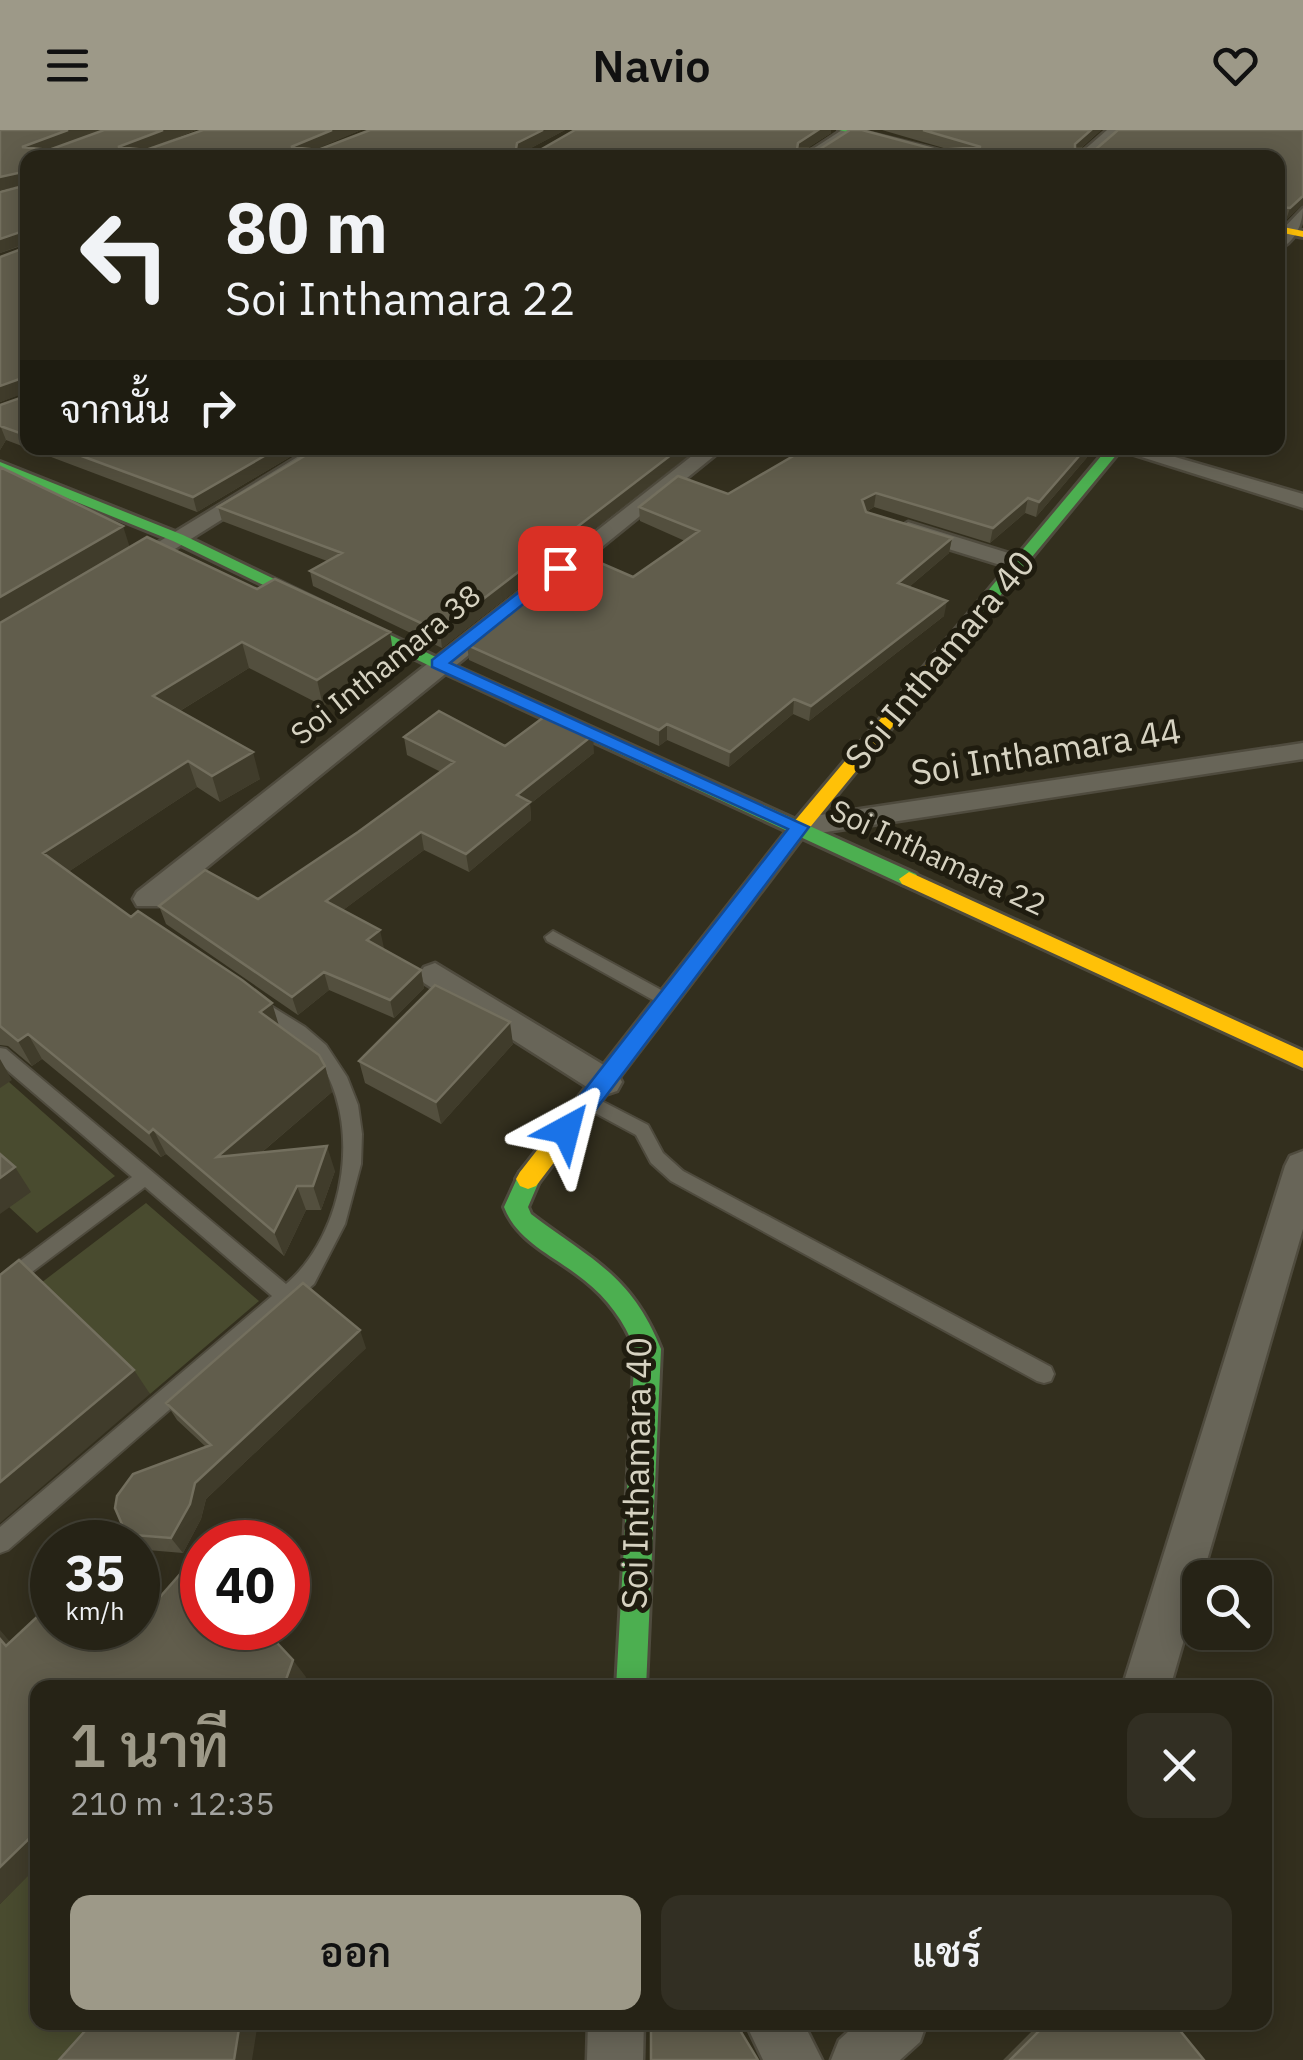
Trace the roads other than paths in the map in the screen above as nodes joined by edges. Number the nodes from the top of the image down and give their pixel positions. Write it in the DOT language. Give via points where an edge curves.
graph roads {
  1 [pos="848,130"];
  2 [pos="1115,130"];
  3 [pos="818,150"];
  4 [pos="932,150"];
  5 [pos="1091,150"];
  6 [pos="314,455"];
  7 [pos="705,455"];
  8 [pos="1109,455"];
  9 [pos="1147,455"];
  10 [pos="0,466"];
  11 [pos="1303,501"];
  12 [pos="892,524"];
  13 [pos="178,538"];
  14 [pos="1020,564"];
  15 [pos="130,566"];
  16 [pos="438,664"];
  17 [pos="1303,751"];
  18 [pos="800,827"];
  19 [pos="146,910"];
  20 [pos="552,937"];
  21 [pos="435,975"];
  22 [pos="243,993"];
  23 [pos="668,1001"];
  24 [pos="0,1054"];
  25 [pos="1303,1060"];
  26 [pos="597,1092"];
  27 [pos="1303,1166"];
  28 [pos="145,1177"];
  29 [pos="0,1287"];
  30 [pos="286,1296"];
  31 [pos="1044,1374"];
  32 [pos="0,1542"];
  33 [pos="631,1680"];
  34 [pos="1148,1680"];
  35 [pos="616,2030"];
  36 [pos="777,2030"];
  37 [pos="891,2030"];
  38 [pos="615,2060"];
  39 [pos="794,2060"];
  40 [pos="859,2060"];
  1 -- 3 [label="street"];
  1 -- 4 [label="street"];
  2 -- 5 [label="street"];
  6 -- 13 [label="street"];
  7 -- 16 [label="street, Soi Inthamara 38"];
  8 -- 14 [label="street, Soi Inthamara 40"];
  9 -- 11 [label="street"];
  10 -- 13 [label="street, Soi Inthamara 22"];
  12 -- 14 [label="street"];
  13 -- 15 [label="street"];
  13 -- 16 [label="street, Soi Inthamara 22"];
  14 -- 18 [label="street, Soi Inthamara 40"];
  16 -- 18 [label="street, Soi Inthamara 22"];
  16 -- 19 [label="street, Soi Inthamara 38"];
  17 -- 18 [label="street, Soi Inthamara 44"];
  18 -- 23 [label="street, Soi Inthamara 40"];
  18 -- 25 [label="street, Soi Inthamara 22"];
  20 -- 23 [label="lane"];
  21 -- 26 [label="street"];
  22 -- 30 [label="lane" via="320,1048 345,1089 357,1140 334,1238"];
  23 -- 26 [label="street, Soi Inthamara 40"];
  24 -- 28 [label="lane"];
  26 -- 31 [label="lane" via="642,1130 657,1158 678,1176"];
  26 -- 33 [label="street, Soi Inthamara 40" via="520,1189 516,1207 534,1233 612,1282 642,1323 648,1349"];
  27 -- 34 [label="street"];
  28 -- 29 [label="lane"];
  28 -- 30 [label="lane"];
  30 -- 32 [label="lane"];
  35 -- 38 [label="street"];
  36 -- 39 [label="street"];
  37 -- 40 [label="street"];
}
